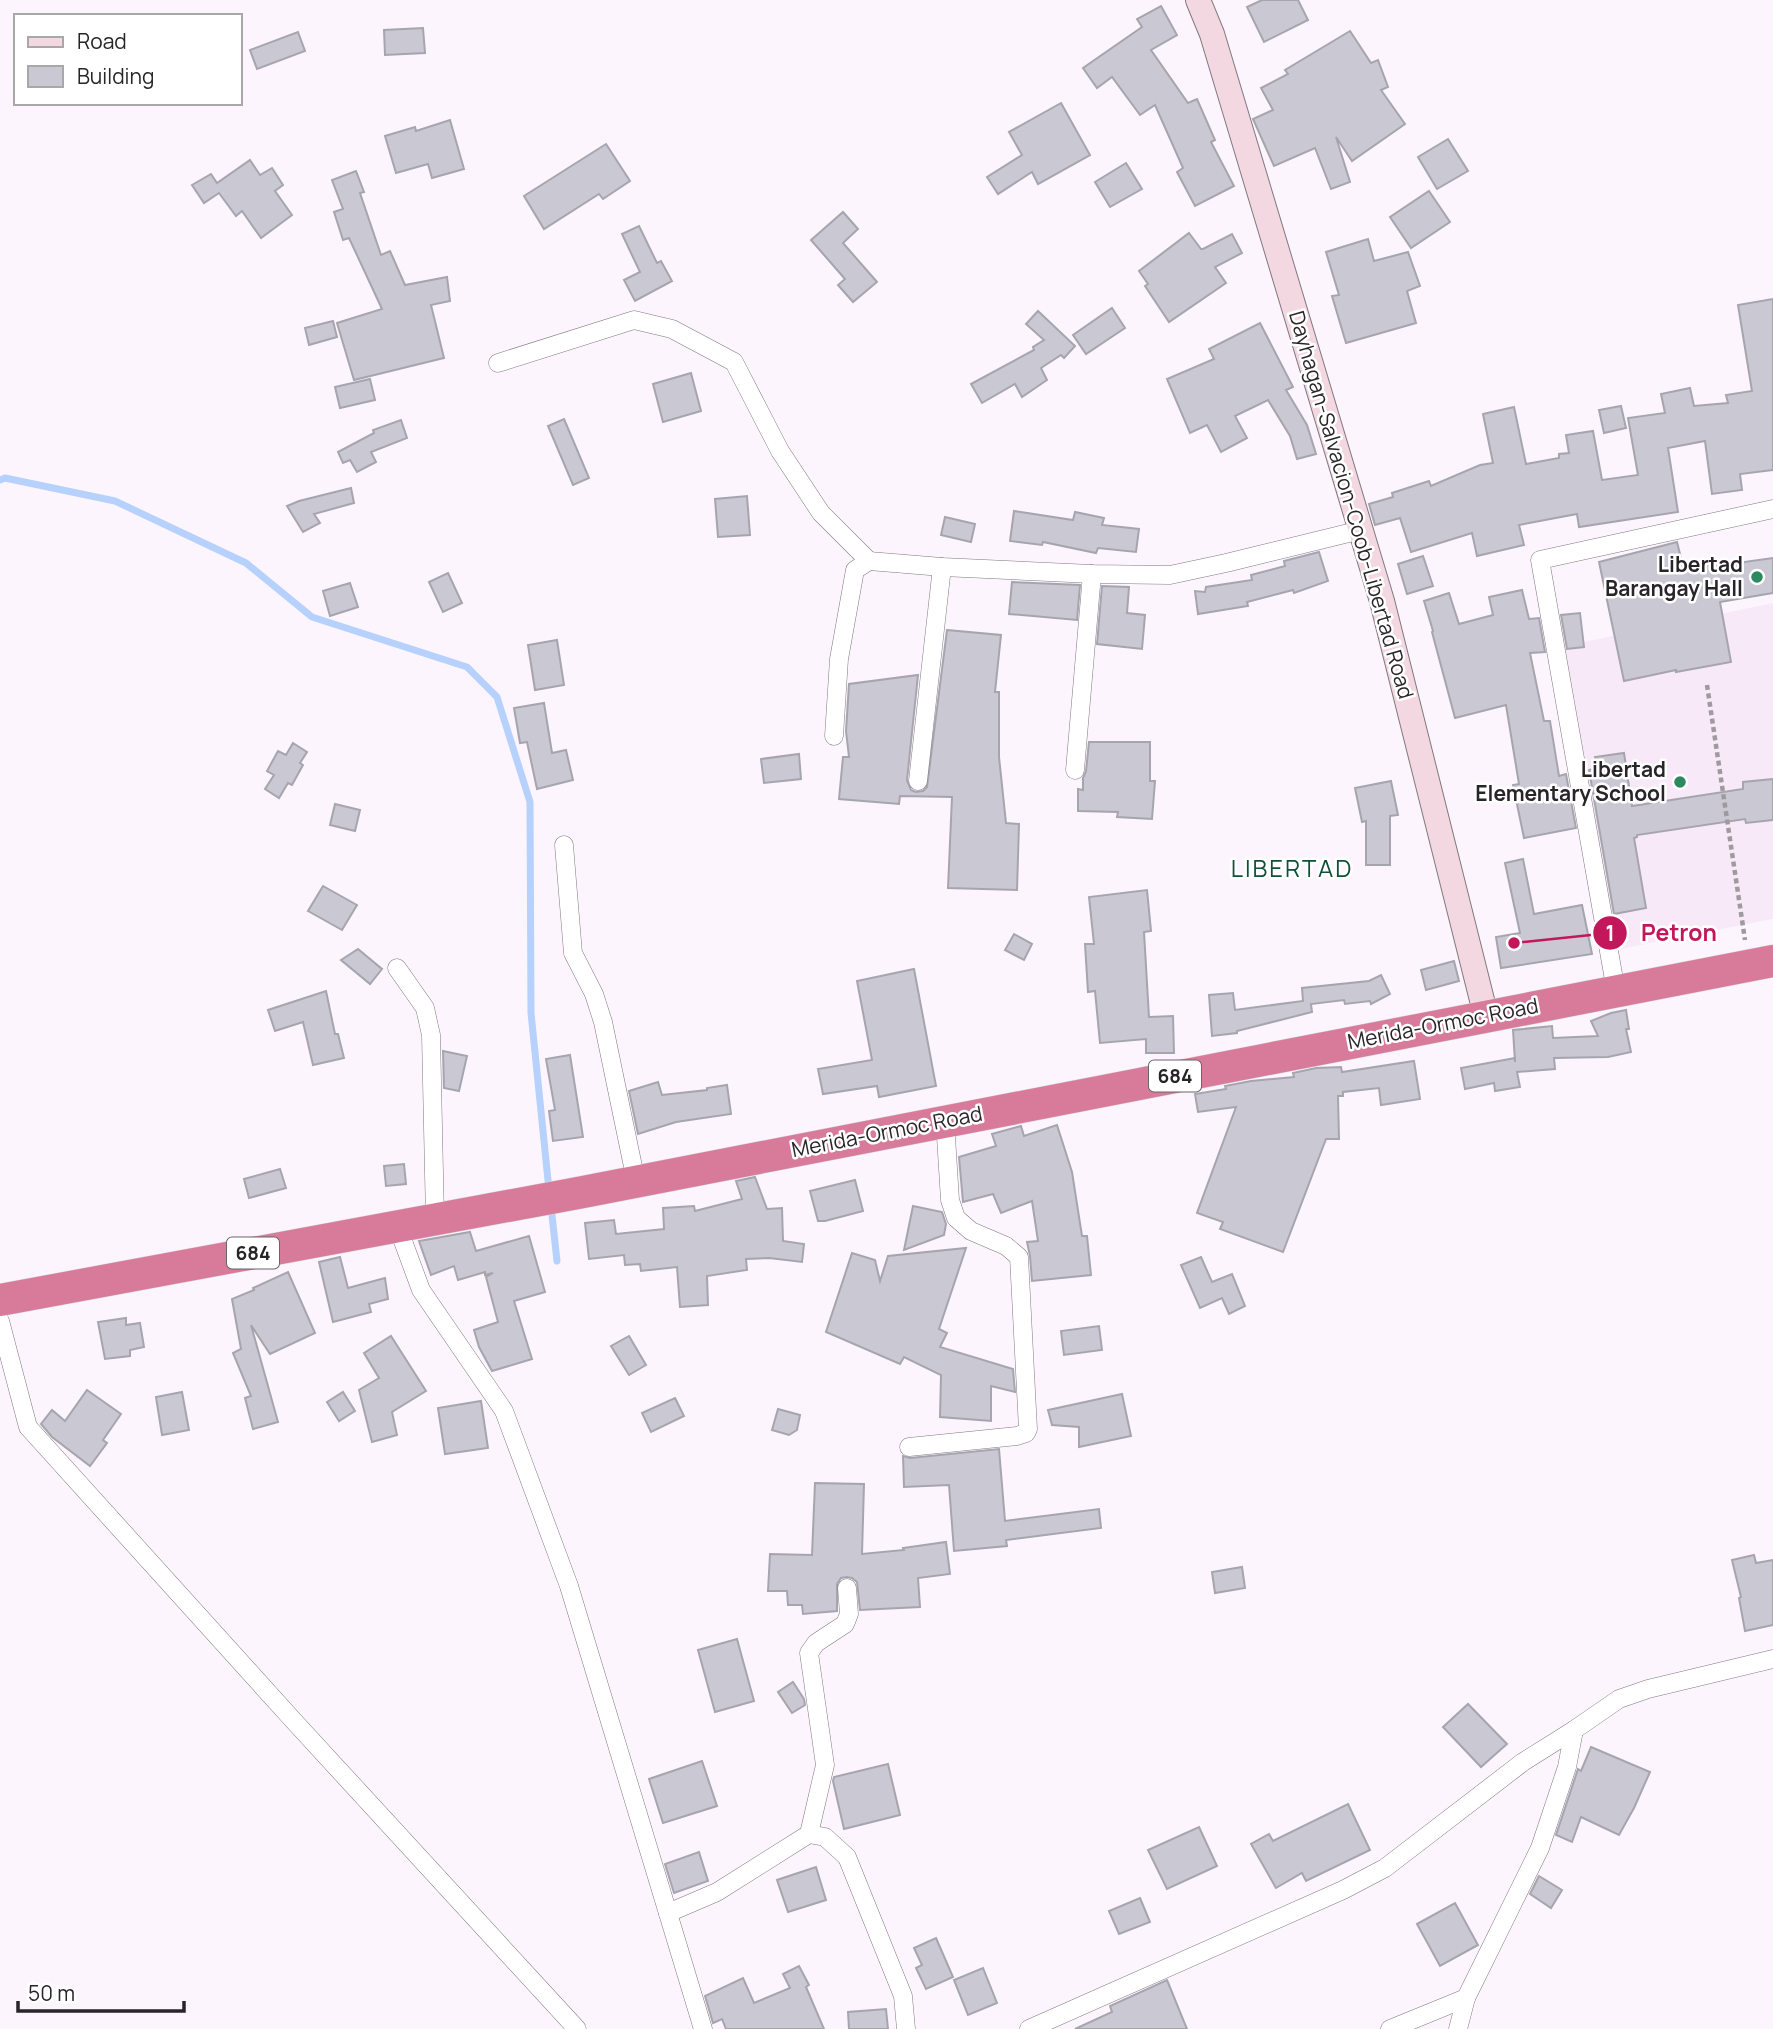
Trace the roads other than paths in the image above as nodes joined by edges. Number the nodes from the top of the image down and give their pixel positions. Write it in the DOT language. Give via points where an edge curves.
graph roads {
  1 [pos="1198,0"];
  2 [pos="498,363"];
  3 [pos="1773,509"];
  4 [pos="1361,530"];
  5 [pos="869,561"];
  6 [pos="942,567"];
  7 [pos="1092,574"];
  8 [pos="834,736"];
  9 [pos="1075,770"];
  10 [pos="918,781"];
  11 [pos="564,845"];
  12 [pos="1773,961"];
  13 [pos="397,968"];
  14 [pos="1616,991"];
  15 [pos="1486,1016"];
  16 [pos="945,1121"];
  17 [pos="636,1181"];
  18 [pos="435,1219"];
  19 [pos="397,1225"];
  20 [pos="0,1300"];
  21 [pos="0,1321"];
  22 [pos="909,1447"];
  23 [pos="847,1588"];
  24 [pos="1773,1659"];
  25 [pos="1574,1730"];
  26 [pos="809,1834"];
  27 [pos="668,1913"];
  28 [pos="1466,1998"];
  29 [pos="577,2029"];
  30 [pos="703,2029"];
  31 [pos="906,2029"];
  32 [pos="1029,2029"];
  33 [pos="1390,2029"];
  34 [pos="1458,2029"];
  1 -- 4 [label="main road, Dayhagan-Salvacion-Coob-Libertad Road"];
  2 -- 5 [label="street" via="634,320 672,329 734,362 780,451 821,513"];
  3 -- 14 [label="street" via="1540,560"];
  4 -- 7 [label="street" via="1170,575"];
  4 -- 15 [label="main road, Dayhagan-Salvacion-Coob-Libertad Road"];
  5 -- 6 [label="street"];
  5 -- 8 [label="street" via="855,570 839,659"];
  6 -- 7 [label="street"];
  6 -- 10 [label="street"];
  7 -- 9 [label="street"];
  11 -- 17 [label="street" via="573,953 603,1022"];
  12 -- 14 [label="highway, Merida-Ormoc Road / 684"];
  13 -- 18 [label="street" via="425,1008 431,1035"];
  14 -- 15 [label="highway, Merida-Ormoc Road / 684"];
  15 -- 16 [label="highway, Merida-Ormoc Road / 684"];
  16 -- 17 [label="highway, Merida-Ormoc Road / 684"];
  16 -- 22 [label="street" via="950,1200 956,1218 1019,1257 1028,1429 1017,1436"];
  17 -- 18 [label="highway, Merida-Ormoc Road / 684"];
  18 -- 19 [label="highway, Merida-Ormoc Road / 684"];
  19 -- 20 [label="highway, Merida-Ormoc Road / 684"];
  19 -- 27 [label="street" via="421,1290 504,1411 569,1586"];
  21 -- 29 [label="street" via="28,1427"];
  23 -- 26 [label="street" via="845,1624 809,1653 825,1765"];
  24 -- 25 [label="street" via="1619,1699"];
  25 -- 28 [label="street" via="1567,1767 1540,1848"];
  25 -- 32 [label="street" via="1523,1762 1385,1868"];
  26 -- 27 [label="street" via="717,1892"];
  26 -- 31 [label="street" via="825,1837 847,1857 902,1996"];
  27 -- 30 [label="street"];
  28 -- 33 [label="street"];
  28 -- 34 [label="street"];
}
